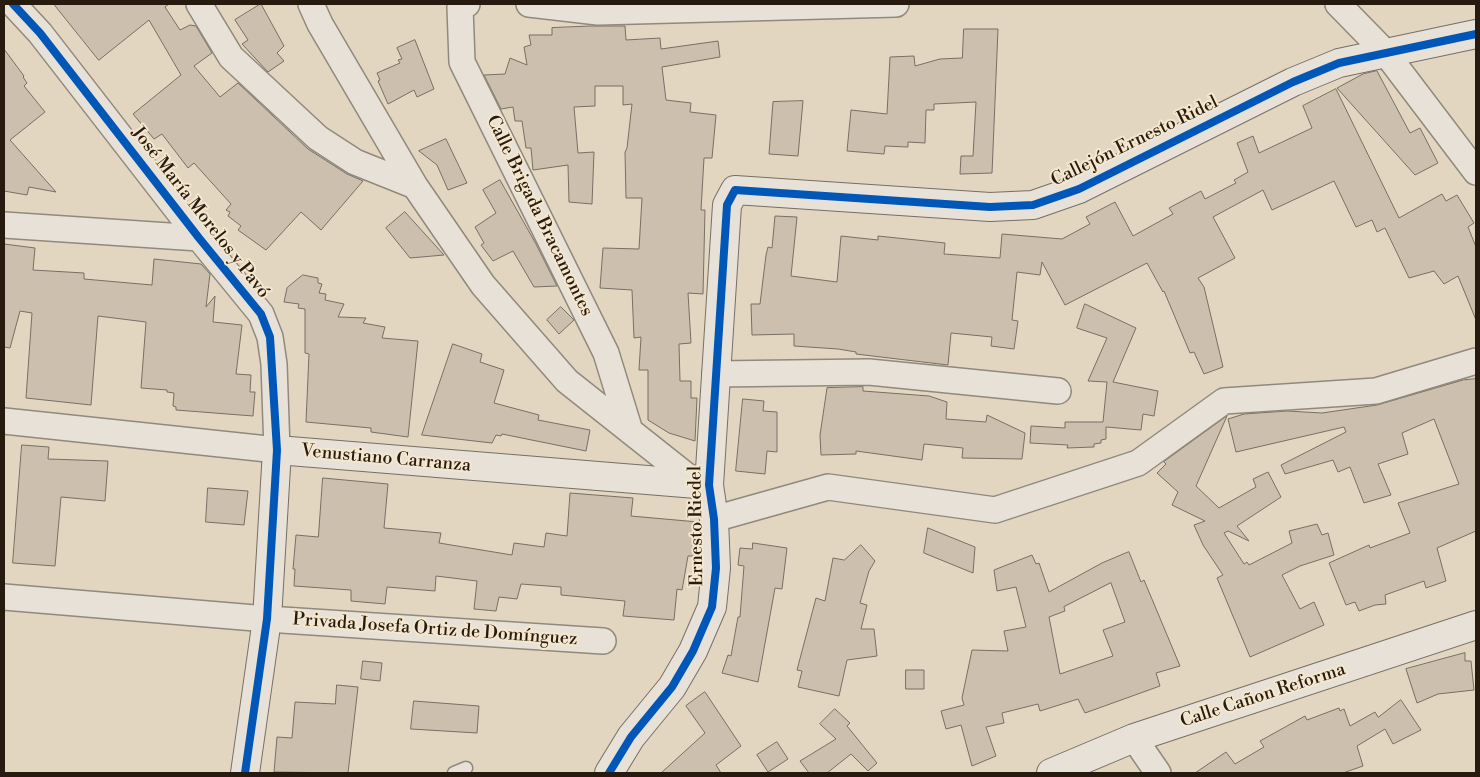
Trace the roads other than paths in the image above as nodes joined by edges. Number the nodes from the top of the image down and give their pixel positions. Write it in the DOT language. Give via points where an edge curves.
graph roads {
  1 [pos="13,4"];
  2 [pos="199,4"];
  3 [pos="311,4"];
  4 [pos="467,4"];
  5 [pos="529,4"];
  6 [pos="896,4"];
  7 [pos="1338,4"];
  8 [pos="1476,34"];
  9 [pos="1385,52"];
  10 [pos="1476,172"];
  11 [pos="415,186"];
  12 [pos="735,190"];
  13 [pos="4,225"];
  14 [pos="199,238"];
  15 [pos="1476,361"];
  16 [pos="715,374"];
  17 [pos="1058,391"];
  18 [pos="4,421"];
  19 [pos="630,431"];
  20 [pos="277,450"];
  21 [pos="703,485"];
  22 [pos="714,519"];
  23 [pos="4,597"];
  24 [pos="267,618"];
  25 [pos="1476,625"];
  26 [pos="603,641"];
  27 [pos="1134,738"];
  28 [pos="245,773"];
  29 [pos="609,773"];
  30 [pos="1051,773"];
  31 [pos="1158,773"];
  1 -- 14 [label="street, José María Morelos y Pavó" via="40,33"];
  2 -- 11 [label="street" via="231,58 318,138 356,162"];
  3 -- 11 [label="street"];
  4 -- 19 [label="street, Calle Brigada Bracamontes" via="460,8 462,62 606,352"];
  5 -- 6 [label="street" via="598,12"];
  7 -- 9 [label="street"];
  8 -- 9 [label="street, Callejón Ernesto Ridel"];
  9 -- 10 [label="street"];
  9 -- 12 [label="street, Callejón Ernesto Ridel" via="1339,63 1293,82 1079,189 1033,205 990,207"];
  11 -- 19 [label="street" via="498,303 567,381"];
  12 -- 16 [label="street, Ernesto Riedel" via="727,205"];
  13 -- 14 [label="street"];
  14 -- 20 [label="street, José María Morelos y Pavó" via="261,314 270,336"];
  15 -- 22 [label="street" via="1376,391 1224,401 1138,463 995,510 828,487"];
  16 -- 17 [label="street" via="869,372"];
  16 -- 21 [label="street, Ernesto Riedel"];
  18 -- 20 [label="street, Venustiano Carranza"];
  19 -- 21 [label="street"];
  20 -- 21 [label="street, Venustiano Carranza"];
  20 -- 24 [label="street, José María Morelos y Pavó"];
  21 -- 22 [label="street, Ernesto Riedel"];
  22 -- 29 [label="street, Ernesto Riedel" via="716,568 712,607 694,651 672,687 631,736"];
  23 -- 24 [label="street, Privada Josefa Ortiz de Domínguez"];
  24 -- 26 [label="street, Privada Josefa Ortiz de Domínguez"];
  24 -- 28 [label="street, José María Morelos y Pavó"];
  25 -- 27 [label="street, Calle Cañon Reforma"];
  27 -- 30 [label="street, Calle Cañon Reforma"];
  27 -- 31 [label="street"];
}
